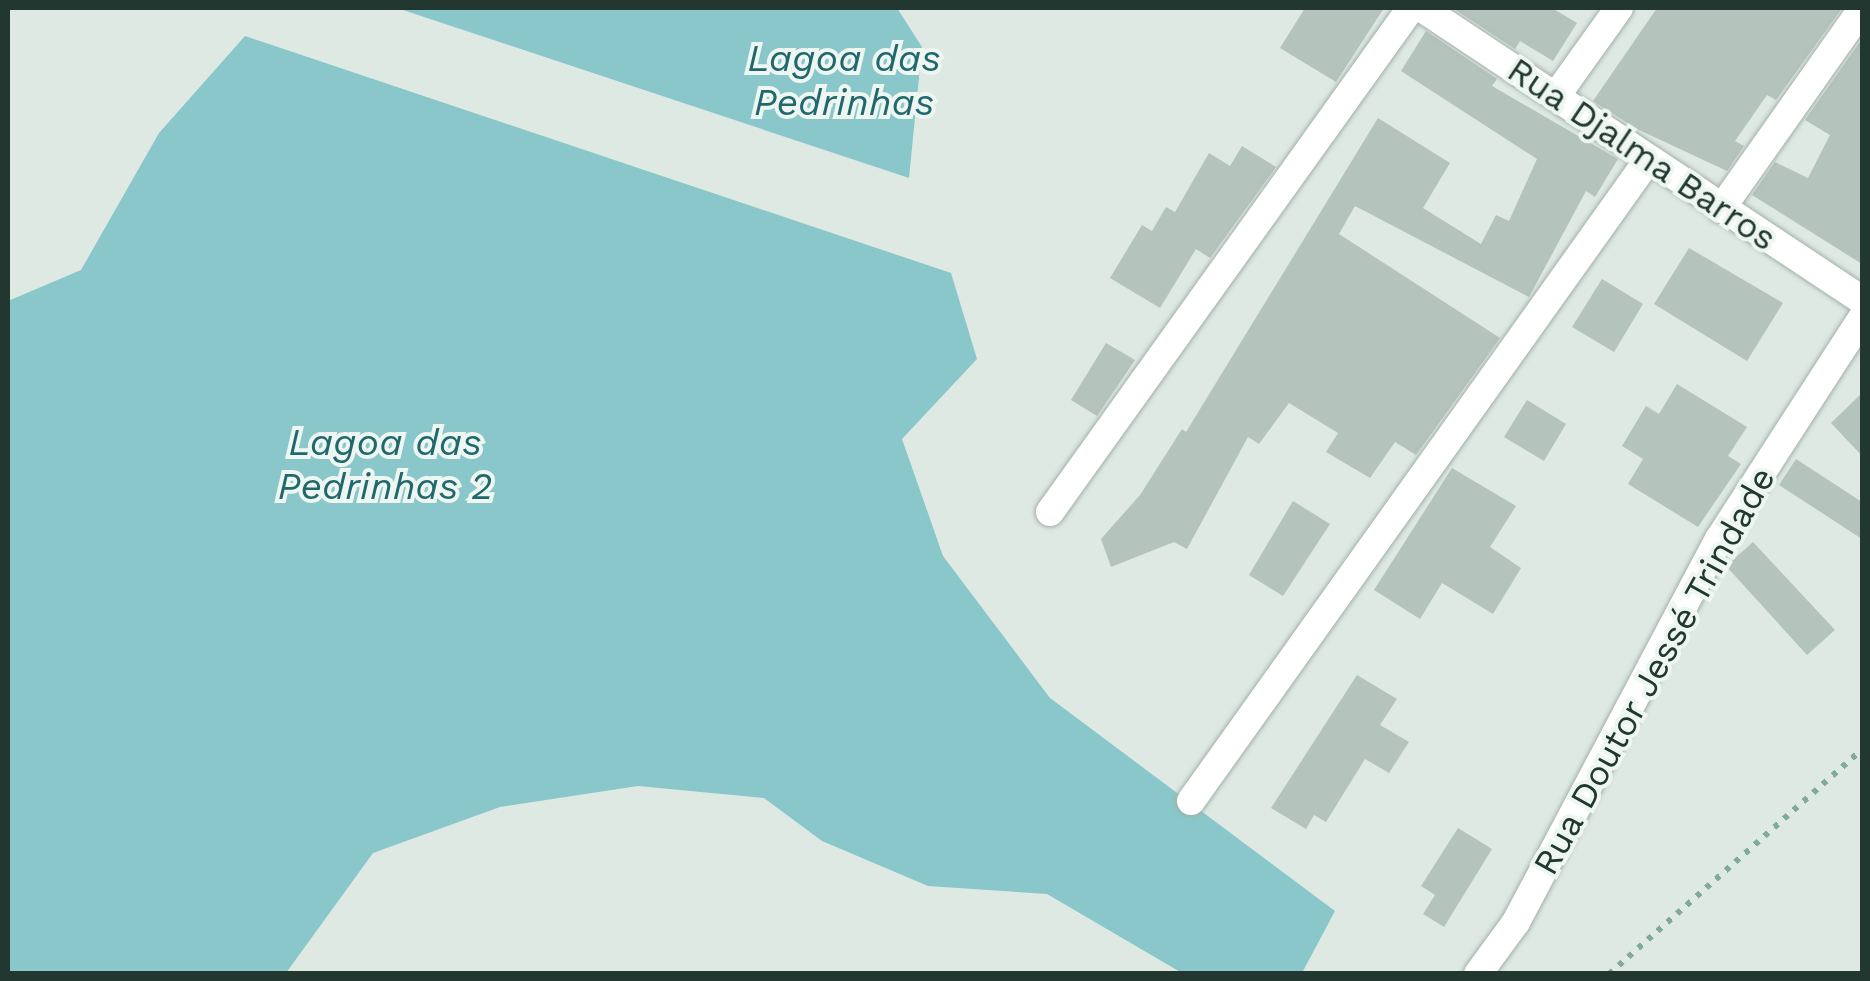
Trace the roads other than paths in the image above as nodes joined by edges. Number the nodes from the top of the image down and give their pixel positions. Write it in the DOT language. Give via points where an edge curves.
graph roads {
  1 [pos="1411,8"];
  2 [pos="1422,8"];
  3 [pos="1620,8"];
  4 [pos="1862,9"];
  5 [pos="1556,96"];
  6 [pos="1648,160"];
  7 [pos="1721,209"];
  8 [pos="1862,300"];
  9 [pos="1862,318"];
  10 [pos="1050,512"];
  11 [pos="1190,801"];
  12 [pos="1478,974"];
  1 -- 10 [label="street"];
  2 -- 5 [label="street, Rua Djalma Barros"];
  3 -- 5 [label="street"];
  4 -- 7 [label="street"];
  5 -- 6 [label="street, Rua Djalma Barros"];
  6 -- 7 [label="street, Rua Djalma Barros"];
  6 -- 11 [label="street"];
  7 -- 8 [label="street, Rua Djalma Barros"];
  9 -- 12 [label="street, Rua Doutor Jessé Trindade" via="1719,539 1516,922"];
}
